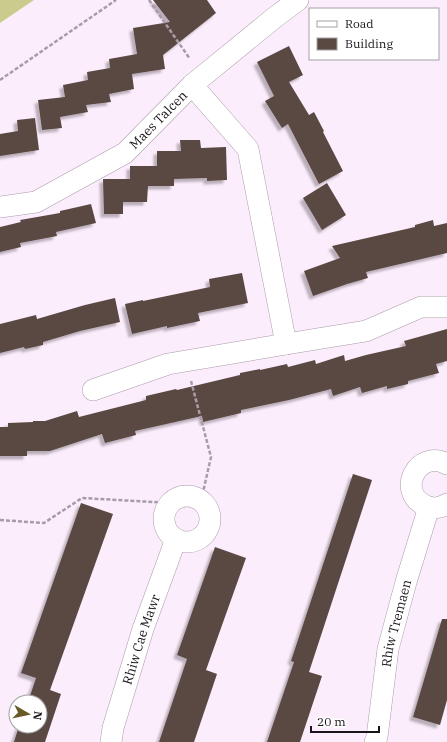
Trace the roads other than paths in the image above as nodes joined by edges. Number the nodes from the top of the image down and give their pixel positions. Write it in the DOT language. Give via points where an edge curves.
graph roads {
  1 [pos="298,0"];
  2 [pos="197,80"];
  3 [pos="0,207"];
  4 [pos="447,307"];
  5 [pos="286,344"];
  6 [pos="93,390"];
  7 [pos="447,464"];
  8 [pos="438,506"];
  9 [pos="176,539"];
  10 [pos="111,742"];
  11 [pos="375,742"];
  1 -- 2 [label="street, Maes Talcen"];
  2 -- 3 [label="street, Maes Talcen" via="125,153 36,202"];
  2 -- 5 [label="street" via="248,150"];
  4 -- 5 [label="street" via="421,307 366,331"];
  5 -- 6 [label="street" via="168,364"];
  7 -- 8 [label="street, Rhiw Tremaen" via="437,460 429,461 422,464 412,477 411,485 415,498 421,504"];
  8 -- 11 [label="street, Rhiw Tremaen" via="406,582 388,649"];
  9 -- 9 [label="street" via="167,530 164,517 167,509 178,498 193,497 201,501 210,518 205,533 194,541"];
  9 -- 10 [label="street, Rhiw Cae Mawr" via="143,629"];
}
